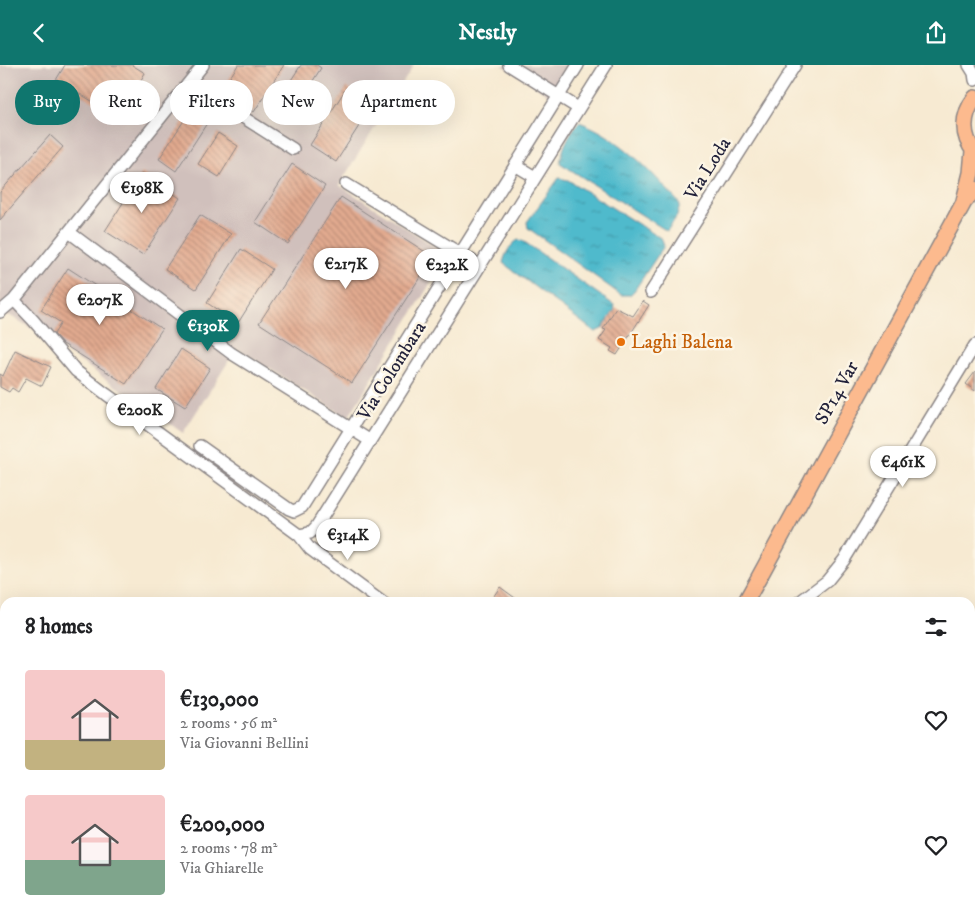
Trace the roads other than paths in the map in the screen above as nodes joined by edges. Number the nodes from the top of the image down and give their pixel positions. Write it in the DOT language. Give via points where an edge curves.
graph roads {
  1 [pos="203,65"];
  2 [pos="509,65"];
  3 [pos="578,65"];
  4 [pos="606,65"];
  5 [pos="795,65"];
  6 [pos="190,80"];
  7 [pos="558,96"];
  8 [pos="975,97"];
  9 [pos="170,106"];
  10 [pos="578,108"];
  11 [pos="253,124"];
  12 [pos="293,149"];
  13 [pos="974,152"];
  14 [pos="515,165"];
  15 [pos="535,177"];
  16 [pos="346,184"];
  17 [pos="975,189"];
  18 [pos="964,202"];
  19 [pos="69,232"];
  20 [pos="460,254"];
  21 [pos="479,265"];
  22 [pos="651,293"];
  23 [pos="7,307"];
  24 [pos="408,337"];
  25 [pos="975,345"];
  26 [pos="427,348"];
  27 [pos="351,429"];
  28 [pos="369,441"];
  29 [pos="200,447"];
  30 [pos="258,487"];
  31 [pos="249,499"];
  32 [pos="299,535"];
  33 [pos="375,597"];
  34 [pos="748,597"];
  35 [pos="806,597"];
  1 -- 6 [label="street"];
  2 -- 7 [label="street"];
  3 -- 7 [label="street"];
  4 -- 10 [label="street, Via Colombara"];
  5 -- 22 [label="street, Via Loda"];
  7 -- 10 [label="street"];
  7 -- 14 [label="street"];
  8 -- 13 [label="main road" via="965,121 967,140"];
  9 -- 19 [label="street"];
  10 -- 15 [label="street, Via Colombara"];
  11 -- 12 [label="street"];
  13 -- 18 [label="main road"];
  14 -- 15 [label="street"];
  14 -- 20 [label="street"];
  15 -- 21 [label="street, Via Colombara"];
  16 -- 20 [label="street"];
  17 -- 18 [label="main road"];
  18 -- 34 [label="main road, SP14 Var"];
  19 -- 23 [label="street"];
  19 -- 27 [label="street" via="231,353"];
  20 -- 21 [label="street"];
  20 -- 24 [label="street"];
  21 -- 26 [label="street, Via Colombara"];
  23 -- 31 [label="street" via="34,320 76,371 106,395"];
  24 -- 26 [label="street"];
  24 -- 27 [label="street"];
  25 -- 35 [label="street" via="840,565 827,581"];
  26 -- 28 [label="street, Via Colombara"];
  27 -- 28 [label="street"];
  27 -- 30 [label="street" via="298,510 290,509"];
  28 -- 32 [label="street, Via Colombara" via="316,527 310,533"];
  29 -- 30 [label="street"];
  30 -- 31 [label="street"];
  31 -- 32 [label="street"];
  32 -- 33 [label="street" via="310,549"];
}
